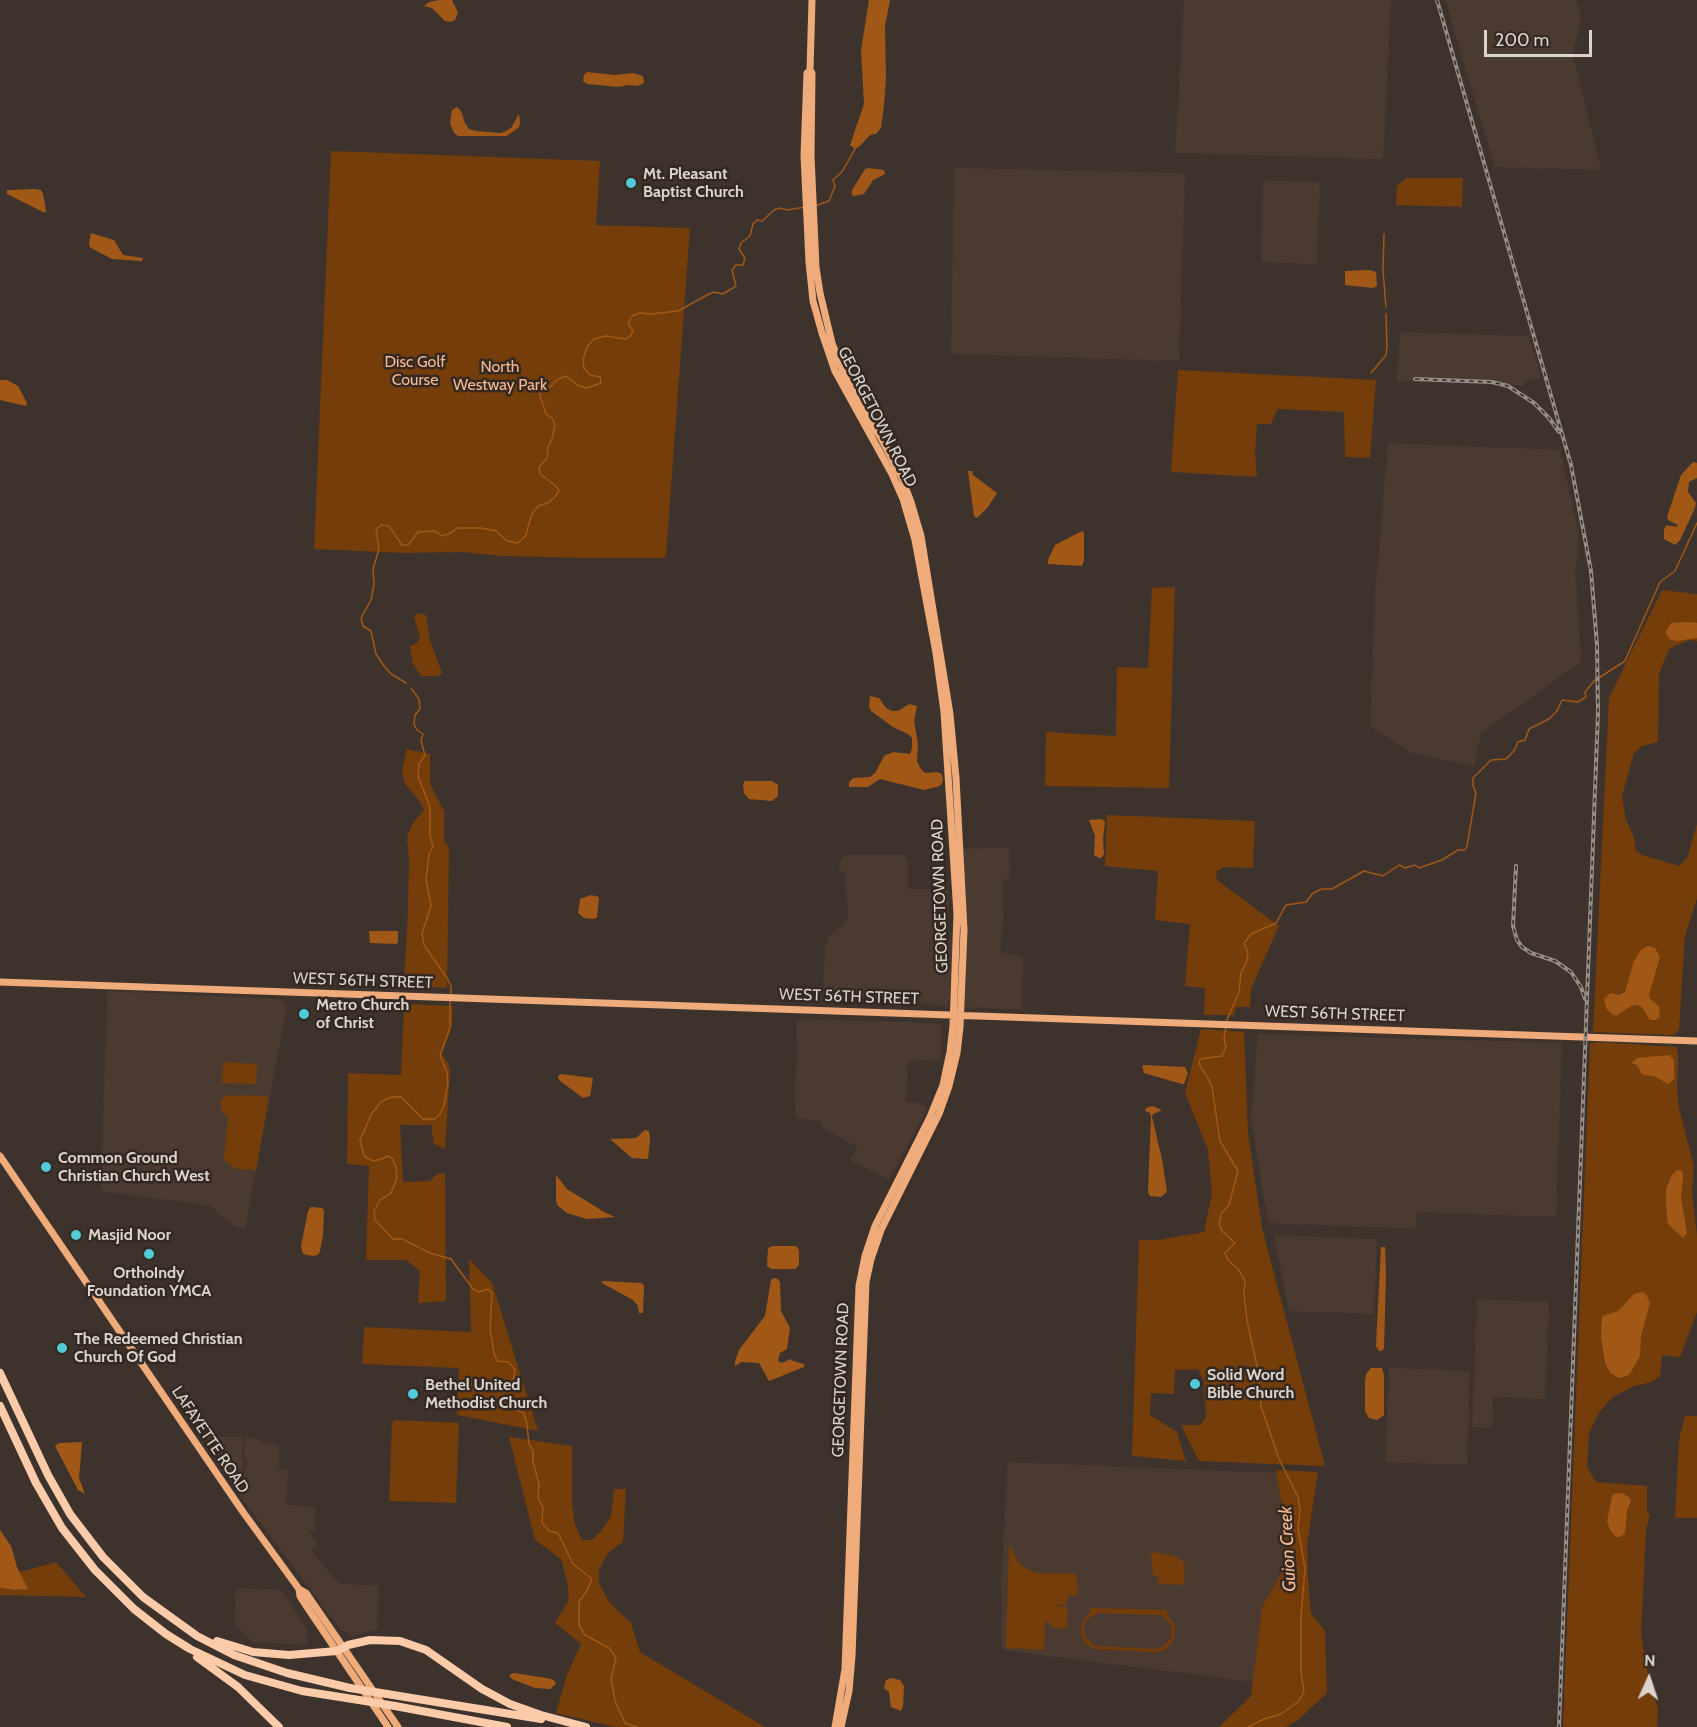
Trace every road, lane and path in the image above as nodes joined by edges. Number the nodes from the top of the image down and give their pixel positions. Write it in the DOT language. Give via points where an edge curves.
graph roads {
  1 [pos="812,0"];
  2 [pos="0,982"];
  3 [pos="958,1015"];
  4 [pos="1697,1041"];
  5 [pos="0,1156"];
  6 [pos="872,1243"];
  7 [pos="0,1373"];
  8 [pos="0,1406"];
  9 [pos="163,1613"];
  10 [pos="166,1634"];
  11 [pos="340,1649"];
  12 [pos="279,1727"];
  13 [pos="388,1727"];
  14 [pos="398,1727"];
  15 [pos="507,1727"];
  16 [pos="586,1727"];
  17 [pos="835,1727"];
  18 [pos="842,1727"];
  1 -- 3 [label="main road, GEORGETOWN ROAD" via="805,120 813,301 843,387 899,488 922,573 947,747 957,914"];
  2 -- 3 [label="main road, WEST 56TH STREET"];
  3 -- 4 [label="main road, WEST 56TH STREET"];
  3 -- 6 [label="main road, GEORGETOWN ROAD" via="937,1103"];
  5 -- 11 [label="main road, LAFAYETTE ROAD" via="299,1589 303,1602"];
  6 -- 17 [label="main road, GEORGETOWN ROAD" via="858,1294 845,1669"];
  6 -- 18 [label="main road, GEORGETOWN ROAD" via="864,1296 852,1656"];
  7 -- 9 [label="highway" via="70,1514 111,1566"];
  8 -- 10 [label="highway" via="45,1500 77,1549 119,1596"];
  9 -- 11 [label="highway" via="213,1640 243,1650 289,1655"];
  9 -- 16 [label="highway, bridge" via="238,1657 287,1673 351,1688"];
  10 -- 12 [label="highway" via="238,1687"];
  10 -- 15 [label="highway, bridge" via="253,1678 302,1691"];
  11 -- 13 [label="main road, LAFAYETTE ROAD"];
  11 -- 14 [label="main road, LAFAYETTE ROAD"];
  11 -- 16 [label="highway" via="370,1640 412,1644 506,1702"];
}
